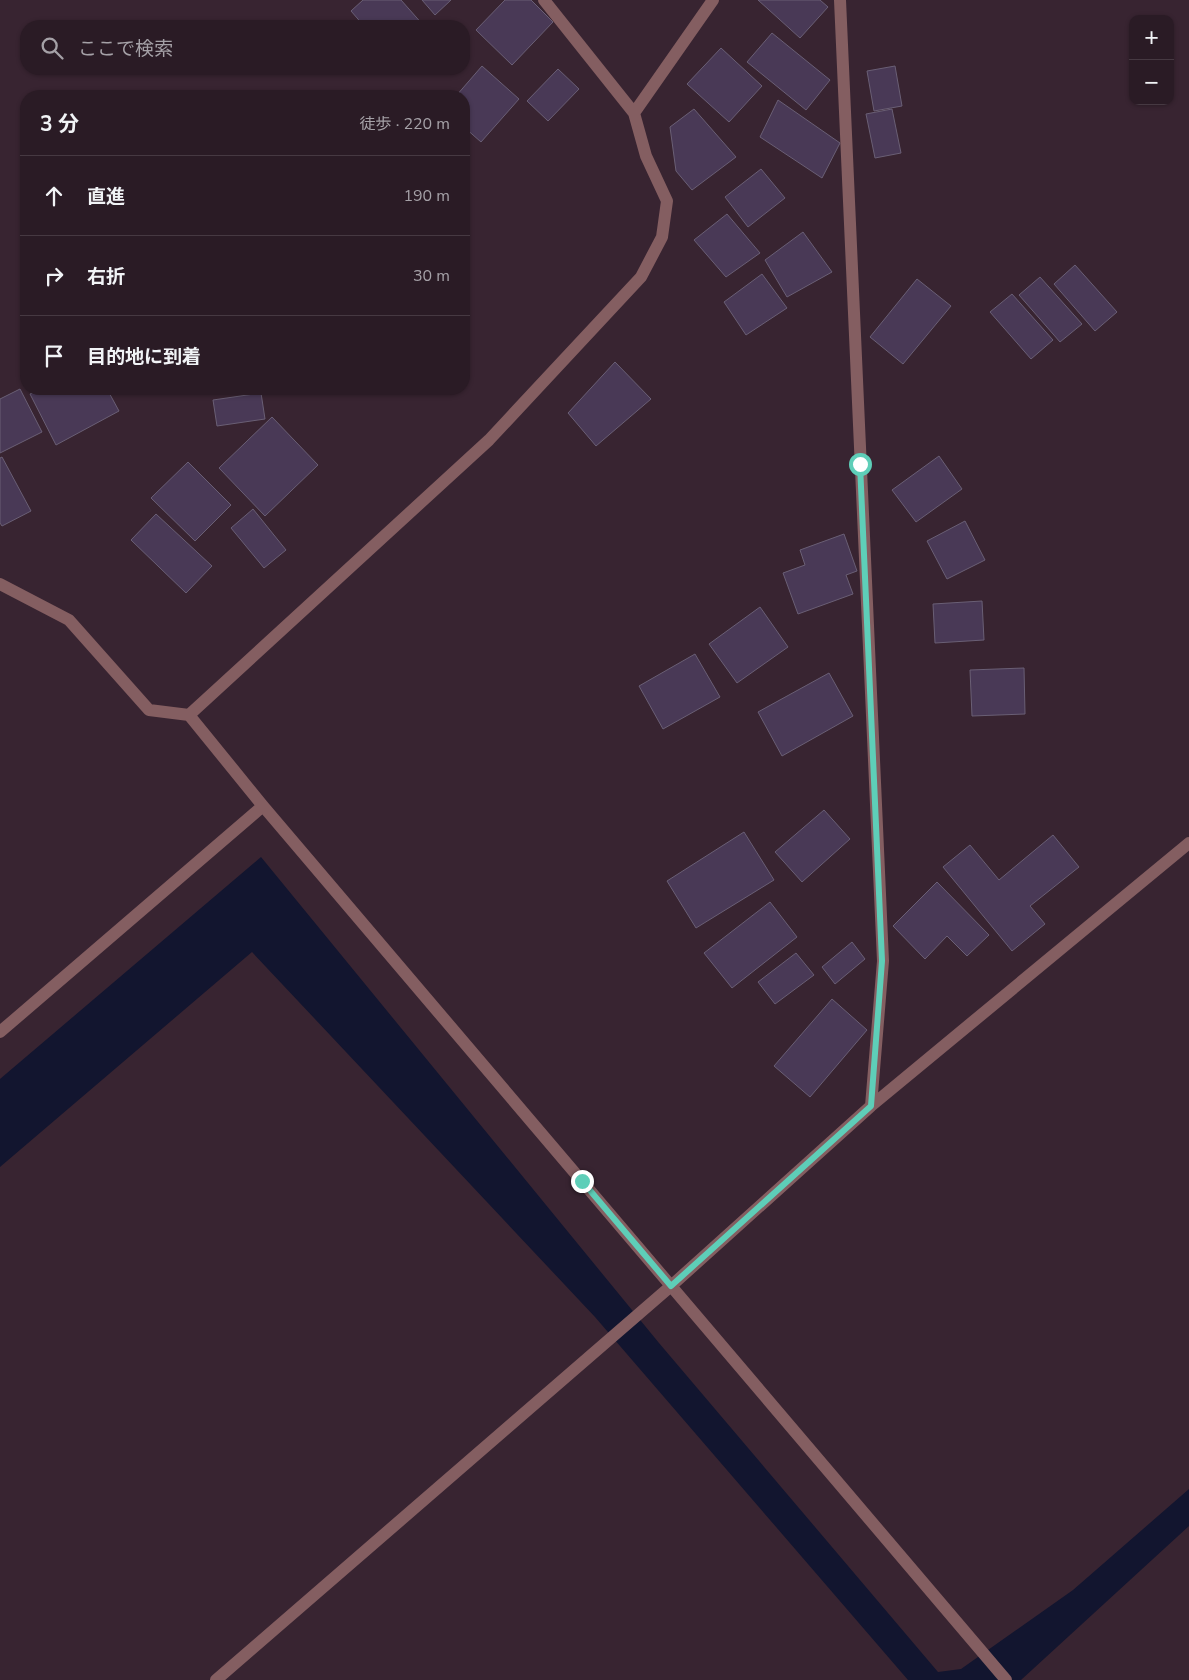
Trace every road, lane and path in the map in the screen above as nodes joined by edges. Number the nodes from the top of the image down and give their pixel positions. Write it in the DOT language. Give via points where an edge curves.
graph roads {
  1 [pos="544,0"];
  2 [pos="713,0"];
  3 [pos="840,0"];
  4 [pos="634,113"];
  5 [pos="0,584"];
  6 [pos="189,715"];
  7 [pos="263,806"];
  8 [pos="1189,843"];
  9 [pos="0,1032"];
  10 [pos="871,1106"];
  11 [pos="671,1286"];
  12 [pos="216,1680"];
  13 [pos="1006,1680"];
  1 -- 4 [label="street"];
  2 -- 4 [label="street"];
  3 -- 10 [label="street" via="882,961"];
  4 -- 6 [label="street" via="646,156 667,201 662,237 640,277 489,440"];
  5 -- 6 [label="street" via="69,620 149,710"];
  6 -- 7 [label="street"];
  7 -- 9 [label="street"];
  7 -- 11 [label="street"];
  8 -- 10 [label="street"];
  10 -- 11 [label="street"];
  11 -- 12 [label="street"];
  11 -- 13 [label="street"];
}
